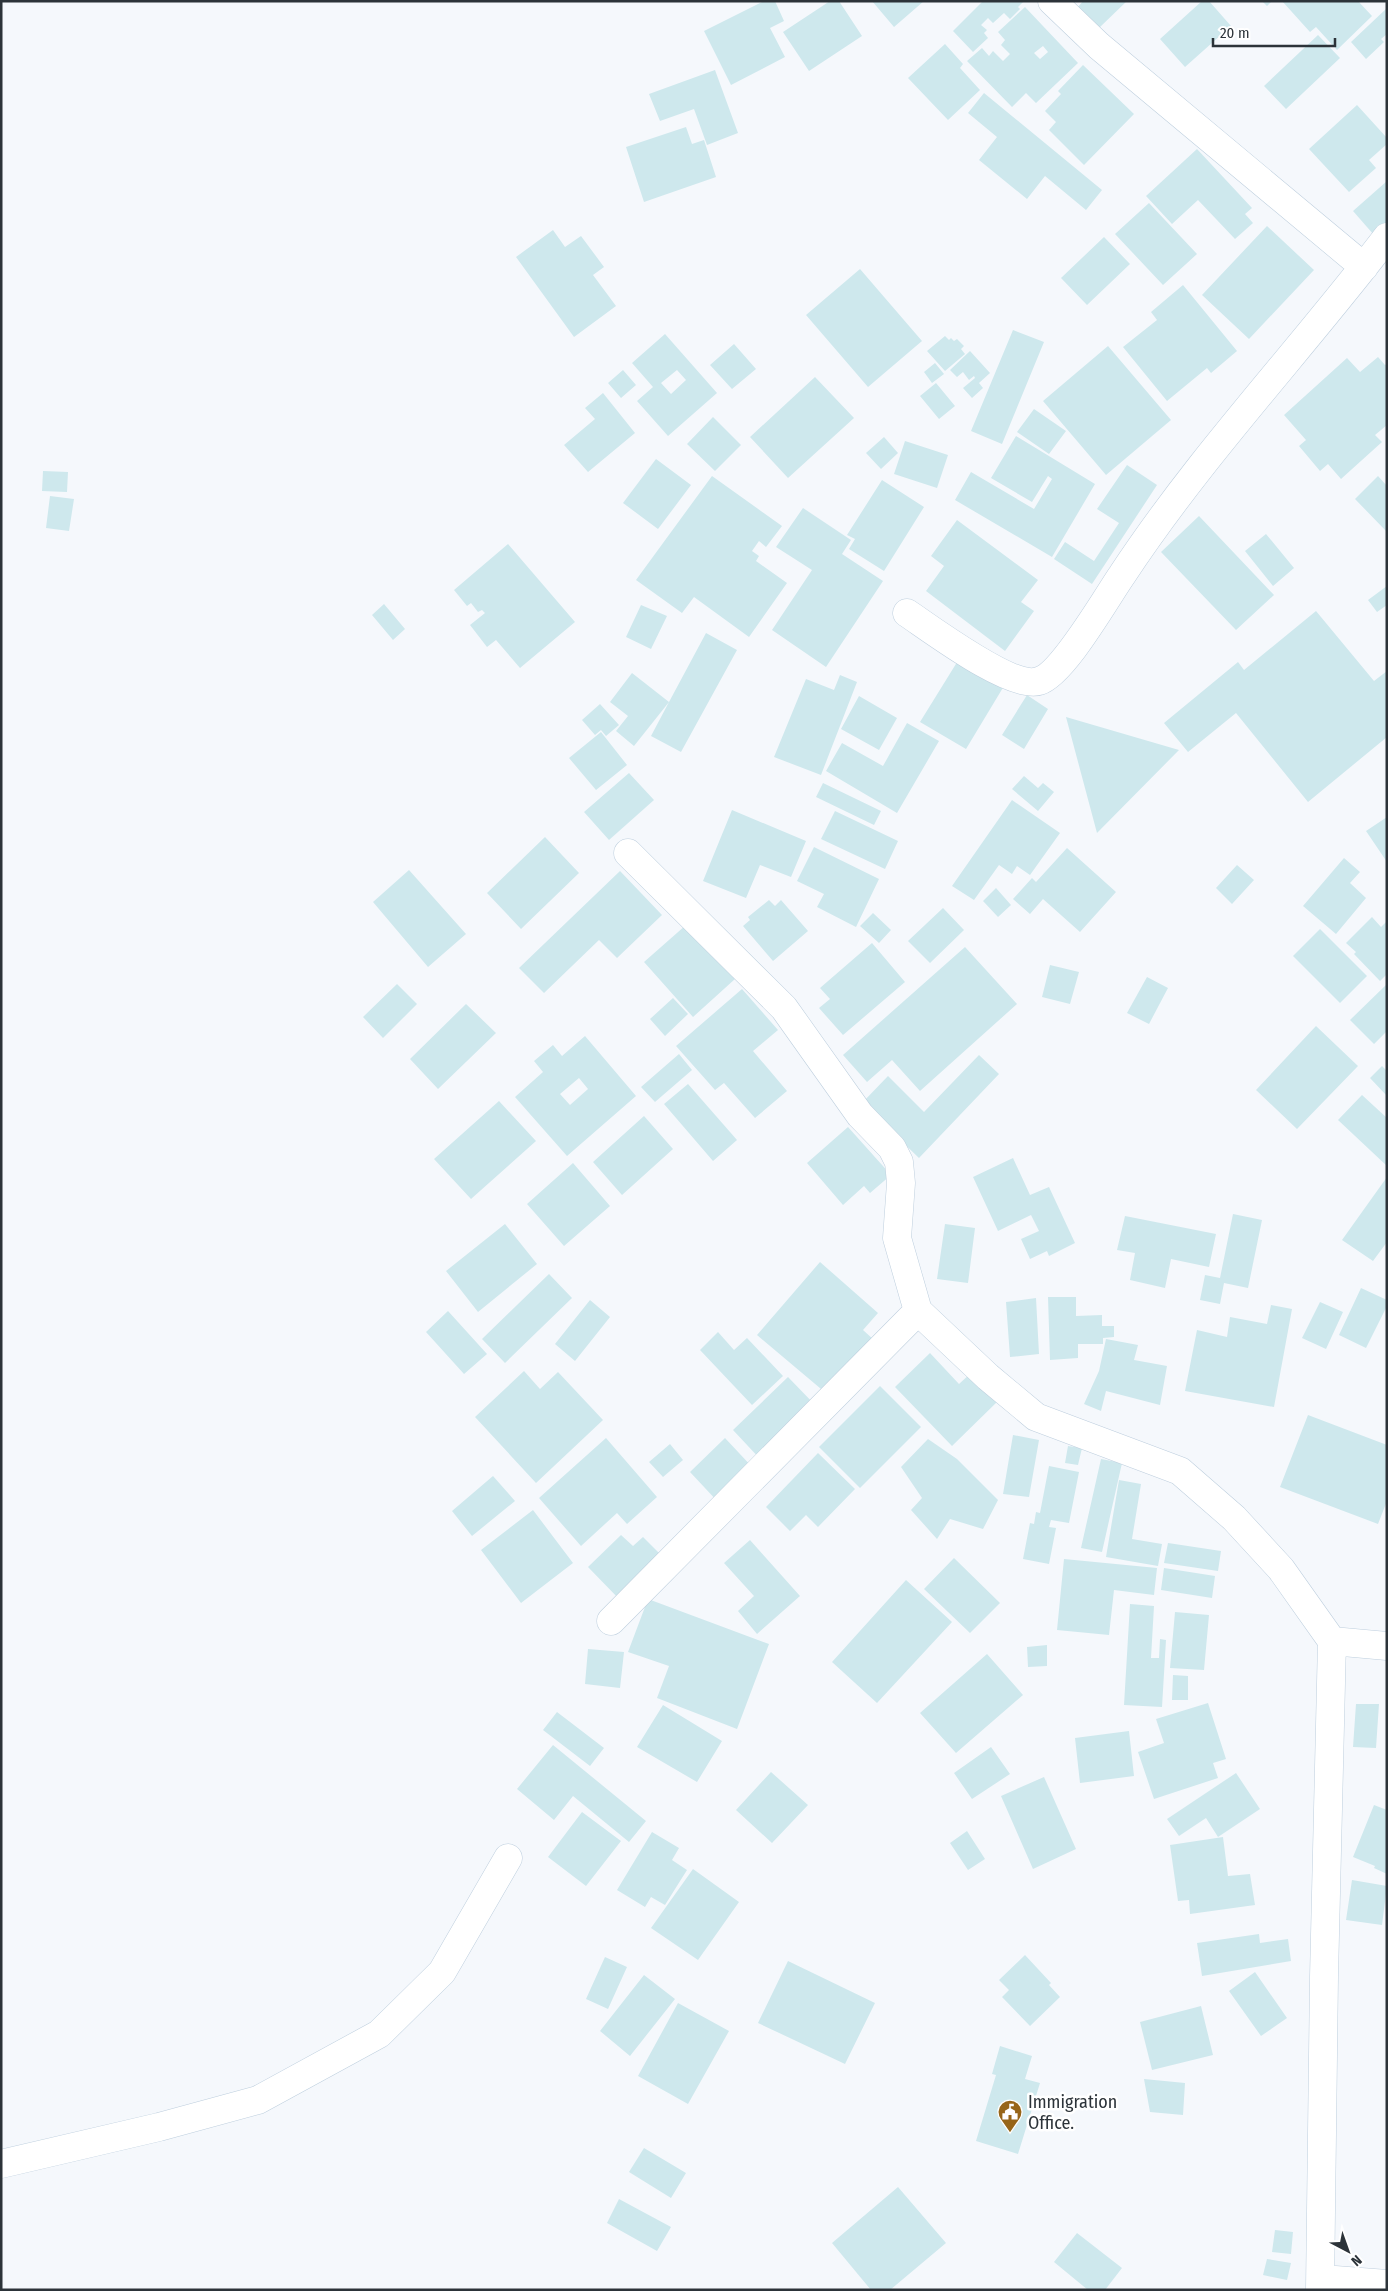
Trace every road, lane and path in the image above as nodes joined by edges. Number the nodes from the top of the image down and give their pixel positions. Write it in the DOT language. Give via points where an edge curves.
graph roads {
  1 [pos="1052,1"];
  2 [pos="1387,236"];
  3 [pos="1364,267"];
  4 [pos="907,613"];
  5 [pos="628,853"];
  6 [pos="918,1311"];
  7 [pos="611,1622"];
  8 [pos="1332,1641"];
  9 [pos="1387,1646"];
  10 [pos="508,1858"];
  11 [pos="1,2164"];
  12 [pos="1321,2284"];
  13 [pos="1387,2284"];
  1 -- 3 [label="street" via="1099,46"];
  2 -- 3 [label="street"];
  3 -- 4 [label="street" via="1155,525 1073,649 1048,675 1038,681 1023,682 990,667"];
  5 -- 6 [label="street" via="784,1008 860,1115 892,1148 899,1162 901,1183 897,1238"];
  6 -- 7 [label="street"];
  6 -- 8 [label="street" via="1036,1417 1180,1471 1234,1518 1281,1569"];
  8 -- 9 [label="street"];
  8 -- 12 [label="street"];
  10 -- 11 [label="street" via="442,1972 379,2034 258,2100"];
  12 -- 13 [label="street"];
}
